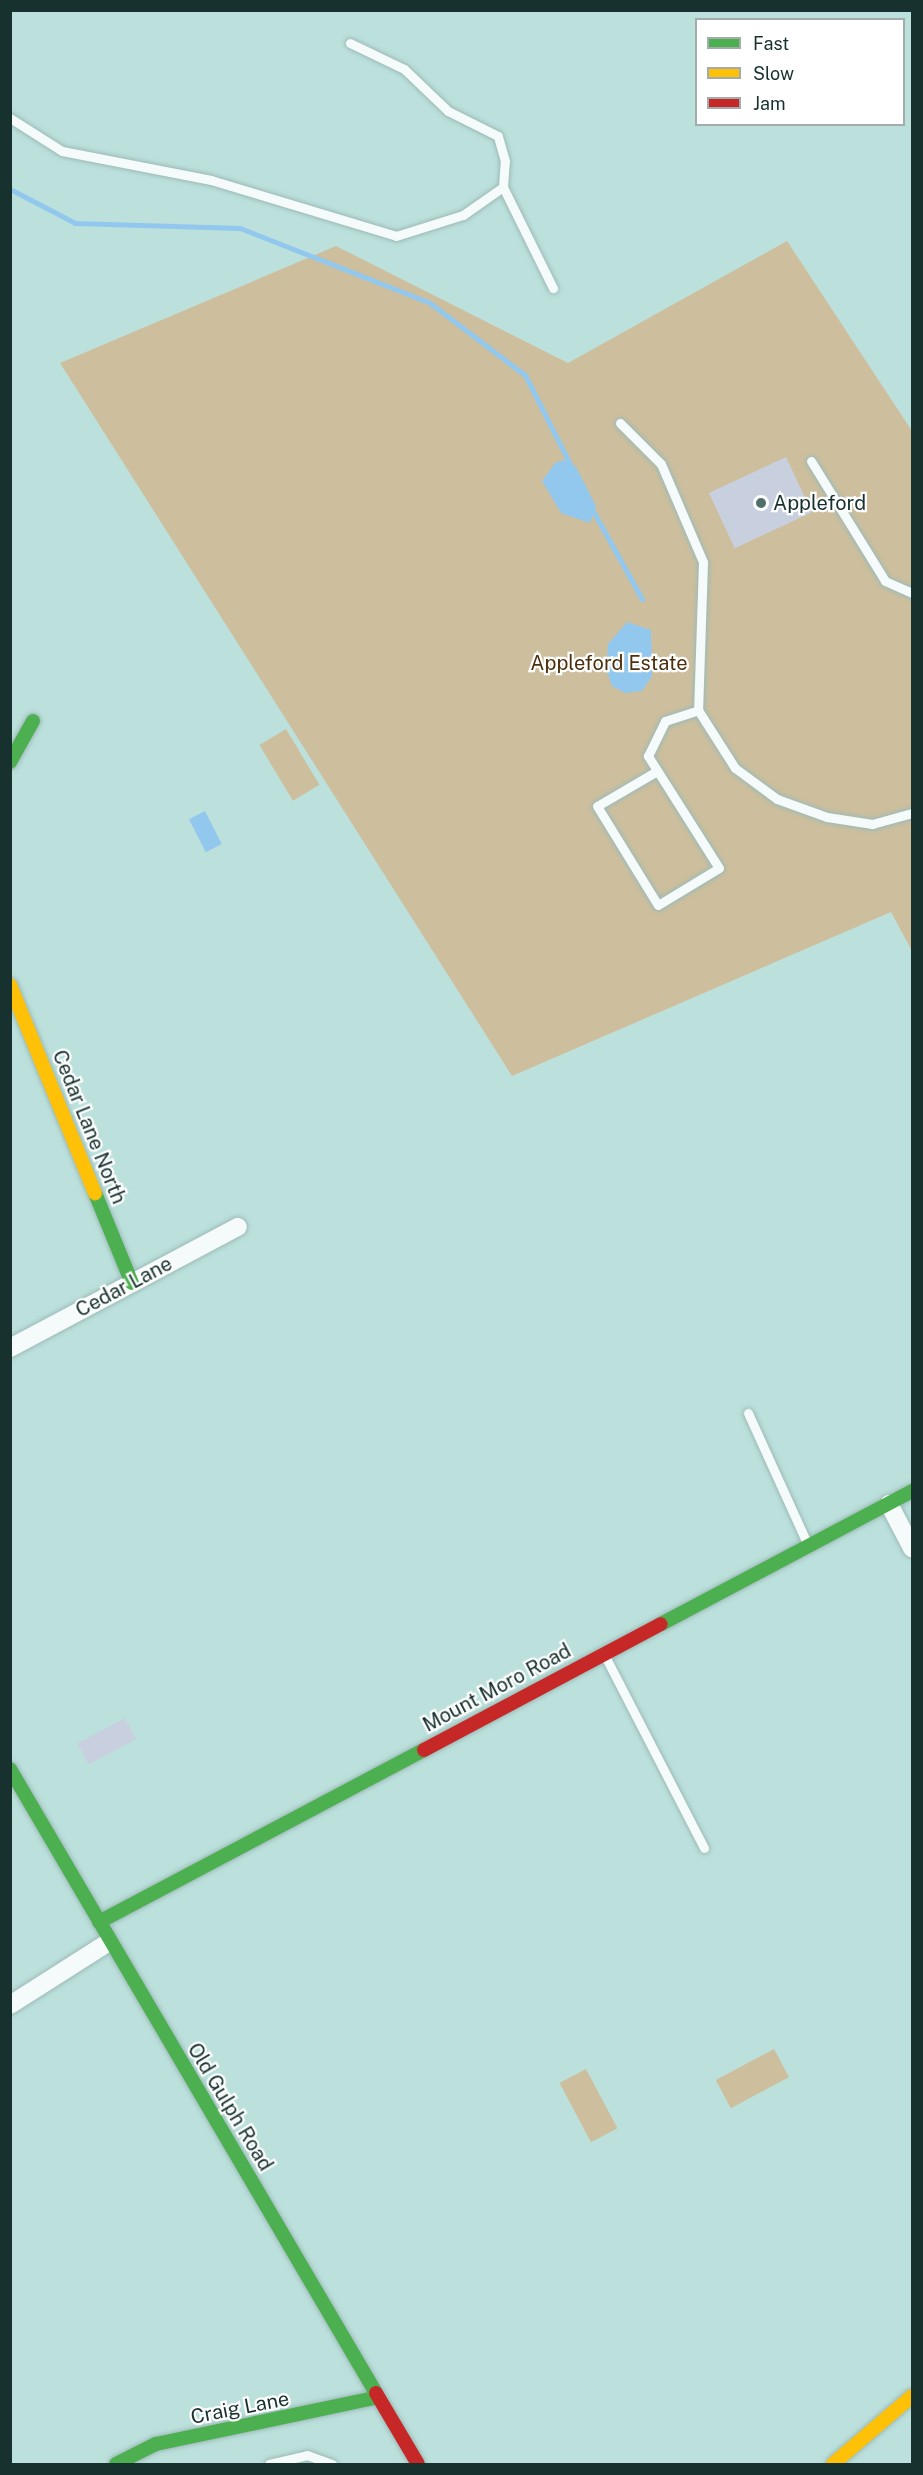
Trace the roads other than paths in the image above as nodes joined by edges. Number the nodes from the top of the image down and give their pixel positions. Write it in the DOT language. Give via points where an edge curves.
graph roads {
  1 [pos="350,43"];
  2 [pos="10,118"];
  3 [pos="503,187"];
  4 [pos="553,288"];
  5 [pos="620,423"];
  6 [pos="811,461"];
  7 [pos="912,592"];
  8 [pos="698,710"];
  9 [pos="33,722"];
  10 [pos="10,762"];
  11 [pos="657,771"];
  12 [pos="912,813"];
  13 [pos="10,986"];
  14 [pos="238,1227"];
  15 [pos="132,1283"];
  16 [pos="10,1348"];
  17 [pos="748,1413"];
  18 [pos="912,1491"];
  19 [pos="889,1504"];
  20 [pos="808,1546"];
  21 [pos="912,1548"];
  22 [pos="604,1654"];
  23 [pos="10,1769"];
  24 [pos="704,1848"];
  25 [pos="99,1922"];
  26 [pos="109,1942"];
  27 [pos="10,2005"];
  28 [pos="912,2396"];
  29 [pos="374,2398"];
  30 [pos="147,2448"];
  31 [pos="116,2464"];
  32 [pos="153,2464"];
  33 [pos="269,2464"];
  34 [pos="332,2464"];
  35 [pos="417,2464"];
  36 [pos="833,2464"];
  1 -- 3 [label="lane" via="404,69 448,111 498,136 505,161"];
  2 -- 3 [label="lane" via="62,151 211,180 396,236 463,215"];
  3 -- 4 [label="lane"];
  5 -- 8 [label="lane" via="661,464 703,562"];
  6 -- 7 [label="lane" via="885,580"];
  8 -- 11 [label="lane" via="665,721 648,756"];
  8 -- 12 [label="lane" via="735,768 777,799 826,817 872,824"];
  9 -- 10 [label="street"];
  11 -- 11 [label="lane" via="719,868 658,904 597,806"];
  13 -- 15 [label="street, Cedar Lane North"];
  14 -- 15 [label="street, Cedar Lane"];
  15 -- 16 [label="street, Cedar Lane"];
  17 -- 20 [label="lane"];
  18 -- 19 [label="street, Mount Moro Road"];
  19 -- 20 [label="street, Mount Moro Road"];
  19 -- 21 [label="street"];
  20 -- 22 [label="street, Mount Moro Road"];
  22 -- 24 [label="lane"];
  22 -- 25 [label="street, Mount Moro Road"];
  23 -- 25 [label="street, Old Gulph Road"];
  25 -- 26 [label="street, Old Gulph Road"];
  26 -- 27 [label="street"];
  26 -- 29 [label="street, Old Gulph Road"];
  28 -- 36 [label="street"];
  29 -- 30 [label="street, Craig Lane"];
  29 -- 35 [label="street, Old Gulph Road"];
  30 -- 31 [label="street, Craig Lane"];
  30 -- 32 [label="lane"];
  33 -- 34 [label="lane" via="307,2455"];
}
